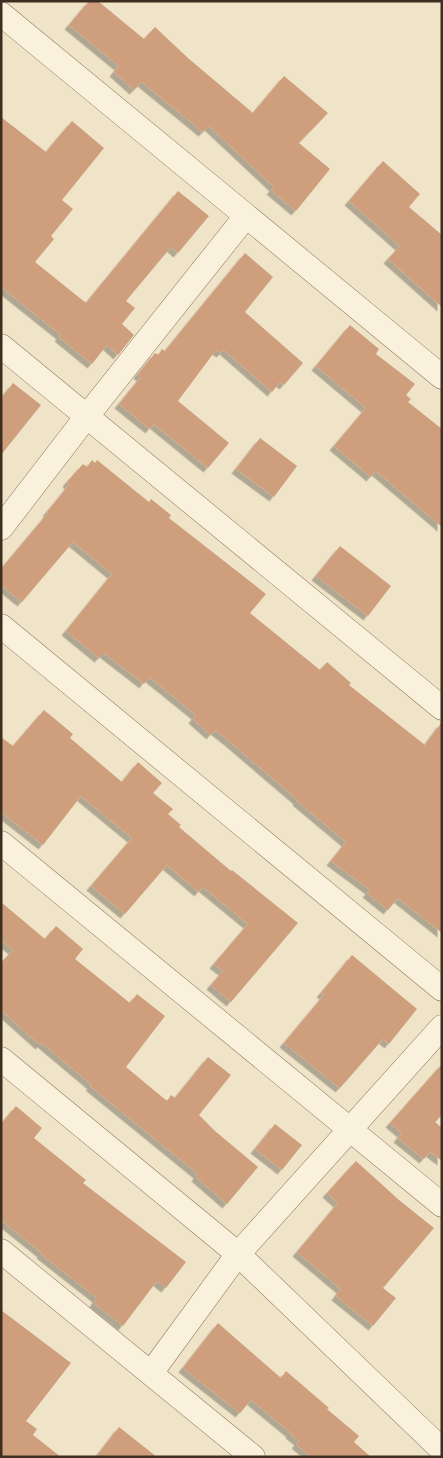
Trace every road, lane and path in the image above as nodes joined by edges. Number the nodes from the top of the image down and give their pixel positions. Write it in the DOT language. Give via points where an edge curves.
graph roads {
  1 [pos="1,14"];
  2 [pos="246,216"];
  3 [pos="1,346"];
  4 [pos="442,377"];
  5 [pos="87,416"];
  6 [pos="1,528"];
  7 [pos="1,626"];
  8 [pos="442,708"];
  9 [pos="1,843"];
  10 [pos="442,989"];
  11 [pos="442,1027"];
  12 [pos="1,1059"];
  13 [pos="349,1129"];
  14 [pos="442,1205"];
  15 [pos="1,1251"];
  16 [pos="238,1254"];
  17 [pos="151,1373"];
  18 [pos="442,1450"];
  19 [pos="253,1457"];
  1 -- 2 [label="street"];
  2 -- 4 [label="street"];
  2 -- 5 [label="street"];
  3 -- 5 [label="street"];
  5 -- 6 [label="street"];
  5 -- 8 [label="street"];
  7 -- 10 [label="street"];
  9 -- 13 [label="street"];
  11 -- 13 [label="street"];
  12 -- 16 [label="street"];
  13 -- 14 [label="street"];
  13 -- 16 [label="street"];
  15 -- 17 [label="street"];
  16 -- 17 [label="street"];
  16 -- 18 [label="street"];
  17 -- 19 [label="street"];
}
